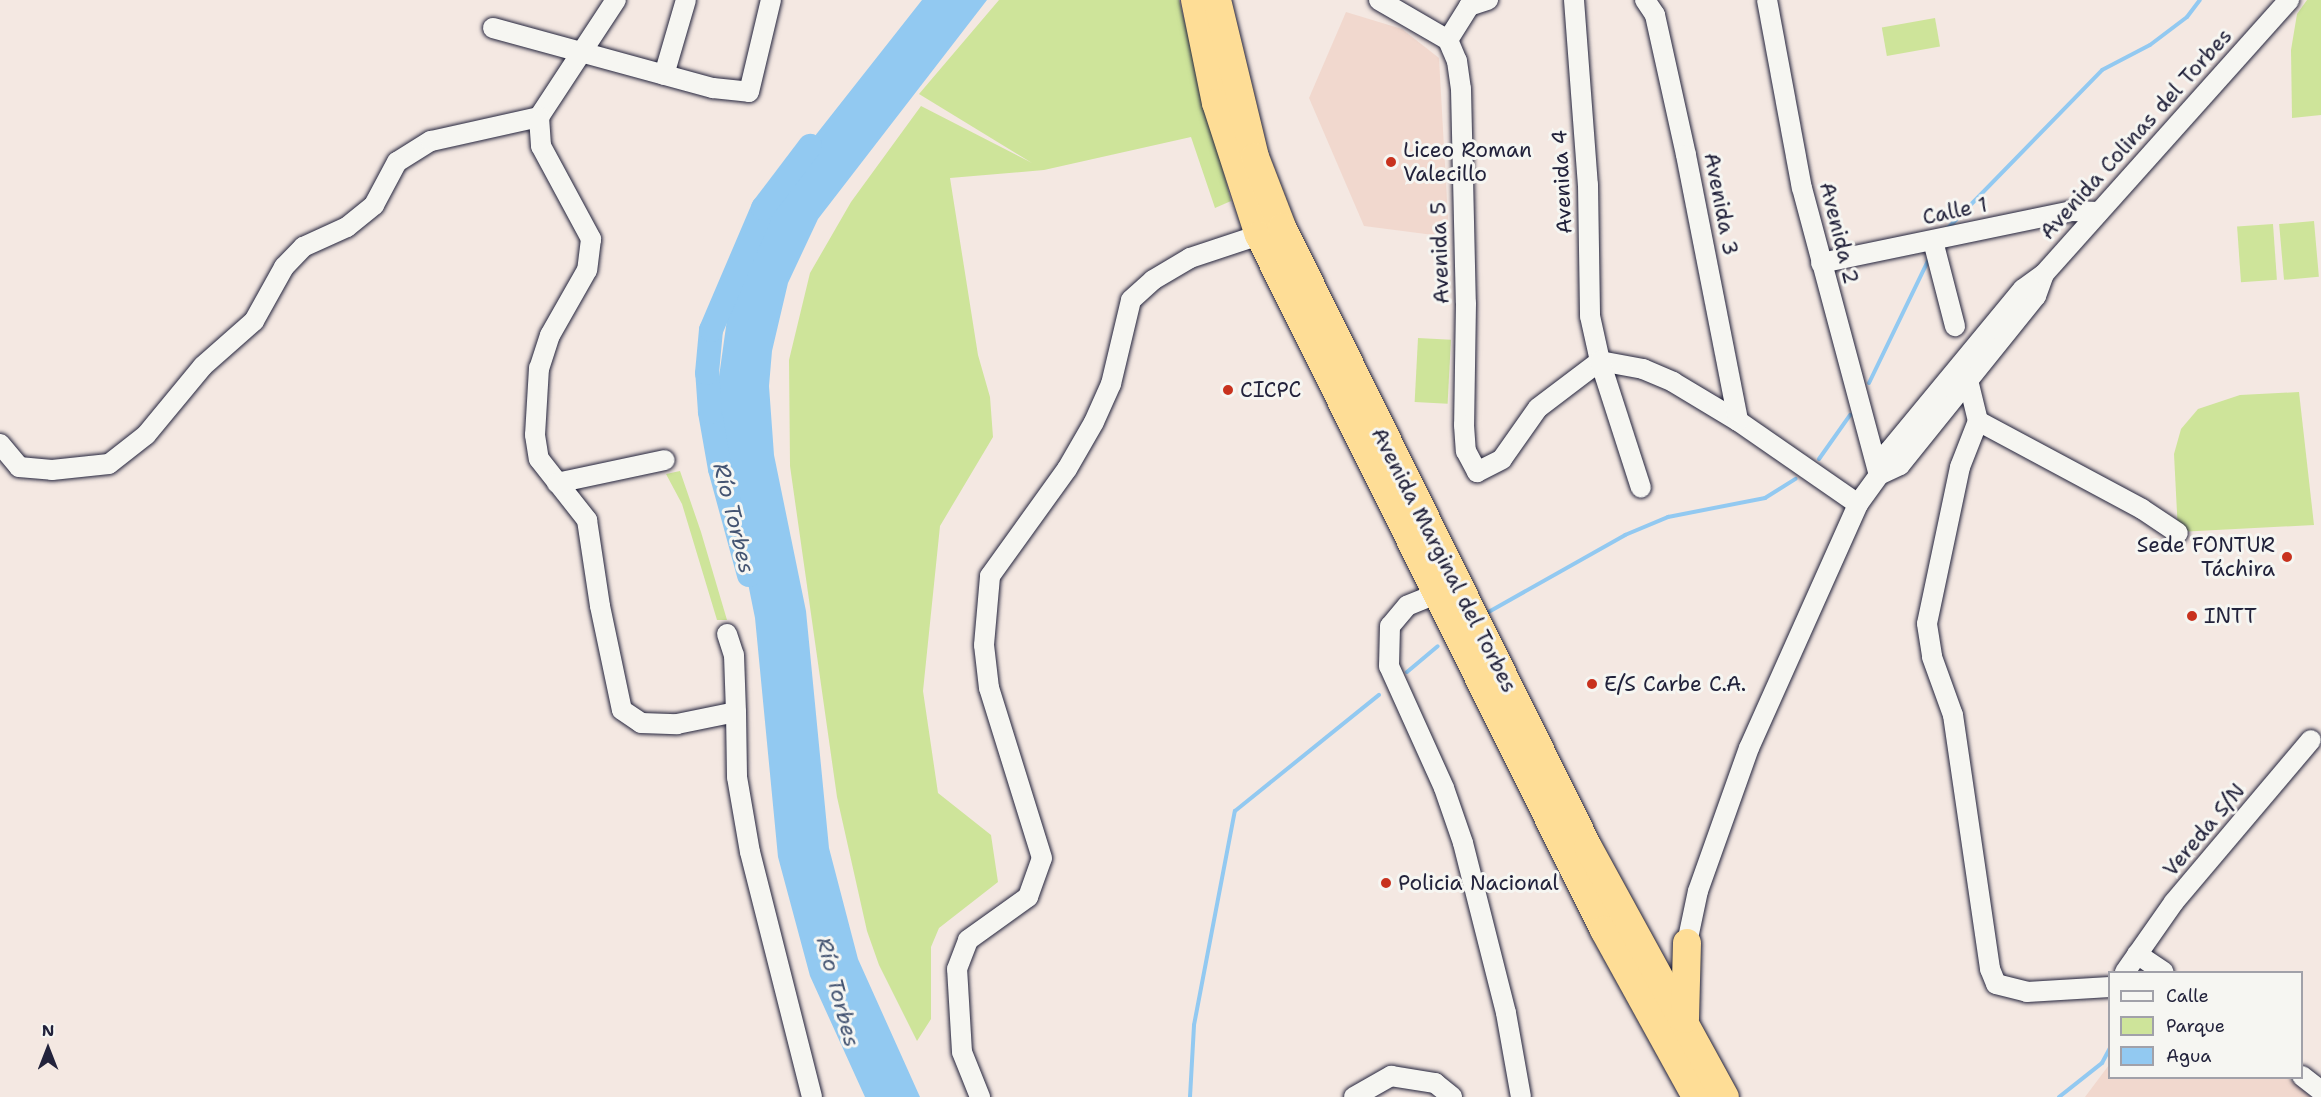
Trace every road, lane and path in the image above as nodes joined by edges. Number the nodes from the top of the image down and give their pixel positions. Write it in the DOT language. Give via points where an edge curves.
graph roads {
  1 [pos="616,0"];
  2 [pos="686,0"];
  3 [pos="771,0"];
  4 [pos="1195,0"];
  5 [pos="1217,0"];
  6 [pos="1379,0"];
  7 [pos="1488,0"];
  8 [pos="1574,0"];
  9 [pos="1645,0"];
  10 [pos="1767,0"];
  11 [pos="2289,0"];
  12 [pos="494,28"];
  13 [pos="1448,40"];
  14 [pos="580,54"];
  15 [pos="664,75"];
  16 [pos="539,117"];
  17 [pos="2099,212"];
  18 [pos="1259,235"];
  19 [pos="1933,241"];
  20 [pos="1821,263"];
  21 [pos="2044,274"];
  22 [pos="1955,327"];
  23 [pos="1600,361"];
  24 [pos="1968,380"];
  25 [pos="1738,421"];
  26 [pos="1978,421"];
  27 [pos="0,444"];
  28 [pos="665,460"];
  29 [pos="1880,475"];
  30 [pos="557,483"];
  31 [pos="1641,488"];
  32 [pos="1858,504"];
  33 [pos="2178,533"];
  34 [pos="1446,589"];
  35 [pos="727,634"];
  36 [pos="736,712"];
  37 [pos="2311,740"];
  38 [pos="1688,943"];
  39 [pos="2137,954"];
  40 [pos="1645,955"];
  41 [pos="2126,971"];
  42 [pos="2162,971"];
  43 [pos="2108,987"];
  44 [pos="1685,1019"];
  45 [pos="2303,1078"];
  46 [pos="2321,1091"];
  47 [pos="812,1097"];
  48 [pos="980,1097"];
  49 [pos="1354,1097"];
  50 [pos="1452,1097"];
  51 [pos="1521,1097"];
  52 [pos="1696,1097"];
  53 [pos="1725,1097"];
  1 -- 14 [label="street"];
  2 -- 15 [label="street"];
  3 -- 15 [label="street" via="748,92"];
  4 -- 18 [label="highway, Avenida Marginal del Torbes" via="1216,103"];
  5 -- 34 [label="highway, Avenida Marginal del Torbes" via="1255,157 1282,227"];
  6 -- 13 [label="street"];
  7 -- 13 [label="street" via="1469,6"];
  8 -- 23 [label="street, Avenida 4" via="1588,185 1590,316"];
  9 -- 25 [label="street, Avenida 3" via="1655,15 1686,155"];
  10 -- 20 [label="street, Avenida 2" via="1780,82"];
  11 -- 17 [label="street, Avenida Colinas del Torbes"];
  12 -- 14 [label="street"];
  13 -- 23 [label="street, Avenida 5" via="1461,89 1466,303 1464,425 1466,451 1477,472 1502,459 1538,408"];
  14 -- 15 [label="street"];
  14 -- 16 [label="street"];
  16 -- 27 [label="street" via="431,141 397,162 374,205 347,227 303,247 284,267 254,321 203,366 146,435 109,464 52,470 19,467"];
  16 -- 30 [label="street" via="541,146 591,239 587,270 550,335 538,368 535,435 539,459"];
  17 -- 19 [label="street, Calle 1" via="2071,211"];
  17 -- 21 [label="street, Avenida Colinas del Torbes"];
  18 -- 34 [label="highway, Avenida Marginal del Torbes"];
  18 -- 48 [label="street" via="1190,258 1153,280 1131,300 1111,384 1094,422 1067,469 990,576 984,645 989,688 1042,858 1028,897 968,940 957,969 962,1052"];
  19 -- 20 [label="street, Calle 1"];
  19 -- 22 [label="street"];
  20 -- 29 [label="street, Avenida 2"];
  21 -- 24 [label="street, Avenida Colinas del Torbes" via="2036,296"];
  21 -- 29 [label="street, Avenida Colinas del Torbes" via="2023,289 1896,442"];
  23 -- 25 [label="street" via="1653,373"];
  23 -- 31 [label="street, Avenida 4"];
  24 -- 26 [label="street"];
  24 -- 29 [label="street, Avenida Colinas del Torbes" via="1900,465"];
  25 -- 32 [label="street"];
  26 -- 33 [label="street" via="2142,509"];
  26 -- 43 [label="street" via="1960,466 1927,624 1932,657 1953,715 1990,969 1996,984 2027,992"];
  28 -- 30 [label="street"];
  29 -- 32 [label="street, Avenida Colinas del Torbes"];
  30 -- 36 [label="street" via="587,520 592,534 600,606 622,710 641,723 676,724"];
  32 -- 38 [label="street, Avenida Colinas del Torbes" via="1749,748 1698,891"];
  34 -- 40 [label="highway, Avenida Marginal del Torbes"];
  34 -- 51 [label="street" via="1407,606 1390,626 1389,666 1444,788 1463,843 1506,1013"];
  34 -- 52 [label="highway, Avenida Marginal del Torbes" via="1604,930"];
  35 -- 36 [label="street" via="734,655"];
  36 -- 47 [label="street" via="737,777 750,852"];
  37 -- 39 [label="street, Vereda S/N" via="2174,902"];
  38 -- 40 [label="highway" via="1679,952 1660,958"];
  38 -- 44 [label="highway"];
  39 -- 41 [label="street, Vereda S/N"];
  39 -- 42 [label="street"];
  40 -- 44 [label="highway, Avenida Marginal del Torbes"];
  44 -- 53 [label="highway, Avenida Marginal del Torbes"];
  45 -- 46 [label="street"];
  49 -- 50 [label="street" via="1391,1076 1401,1076 1435,1083"];
}
